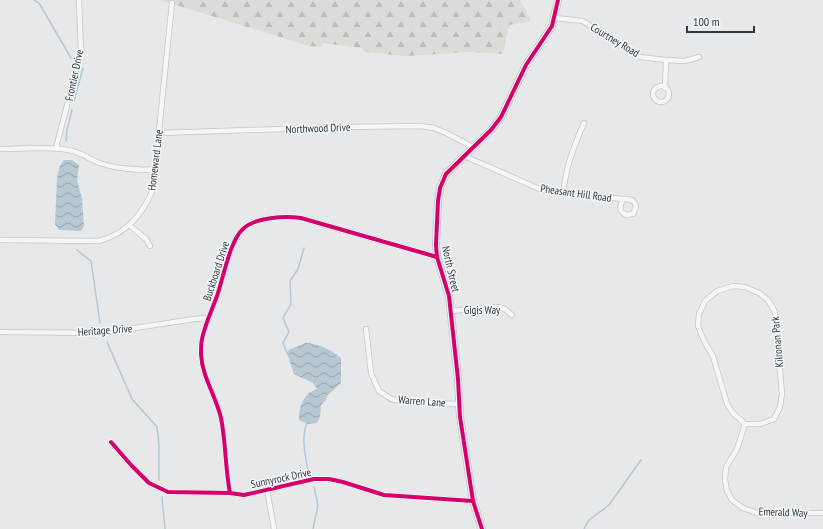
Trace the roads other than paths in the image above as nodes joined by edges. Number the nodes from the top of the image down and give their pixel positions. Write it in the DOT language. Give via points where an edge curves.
graph roads {
  1 [pos="79,0"];
  2 [pos="558,0"];
  3 [pos="172,3"];
  4 [pos="555,18"];
  5 [pos="699,57"];
  6 [pos="666,60"];
  7 [pos="665,88"];
  8 [pos="584,123"];
  9 [pos="159,133"];
  10 [pos="474,147"];
  11 [pos="56,148"];
  12 [pos="0,149"];
  13 [pos="464,156"];
  14 [pos="155,169"];
  15 [pos="564,192"];
  16 [pos="623,199"];
  17 [pos="129,225"];
  18 [pos="0,240"];
  19 [pos="150,246"];
  20 [pos="437,257"];
  21 [pos="450,311"];
  22 [pos="512,315"];
  23 [pos="209,318"];
  24 [pos="366,330"];
  25 [pos="0,332"];
  26 [pos="459,404"];
  27 [pos="745,424"];
  28 [pos="111,442"];
  29 [pos="267,489"];
  30 [pos="230,493"];
  31 [pos="472,501"];
  32 [pos="823,513"];
  33 [pos="274,529"];
  34 [pos="482,529"];
  1 -- 11 [label="street, Frontier Drive" via="81,51"];
  2 -- 4 [label="street, North Street"];
  3 -- 9 [label="street, Homeward Lane"];
  4 -- 6 [label="street, Courtney Road" via="583,21 640,57"];
  4 -- 10 [label="street, North Street" via="519,78 501,117"];
  5 -- 6 [label="street, Courtney Road" via="689,60"];
  6 -- 7 [label="street"];
  8 -- 15 [label="street" via="576,141"];
  9 -- 10 [label="street, Northwood Drive" via="420,126 434,128"];
  9 -- 14 [label="street, Homeward Lane"];
  10 -- 13 [label="street, North Street"];
  11 -- 12 [label="street"];
  11 -- 14 [label="street" via="77,152 108,165"];
  13 -- 15 [label="street, Pheasant Hill Road" via="533,187 550,192"];
  13 -- 20 [label="street, North Street" via="446,174 440,188 436,228"];
  14 -- 17 [label="street, Homeward Lane" via="153,190 148,202"];
  15 -- 16 [label="street, Pheasant Hill Road"];
  17 -- 18 [label="street, Homeward Lane" via="109,238 95,241"];
  17 -- 19 [label="street"];
  20 -- 21 [label="street, North Street" via="447,288"];
  20 -- 23 [label="street, Buckboard Drive" via="301,218 286,217 257,222 242,229 234,241"];
  21 -- 22 [label="street, Gigis Way" via="498,307"];
  21 -- 26 [label="street, North Street"];
  23 -- 25 [label="street, Heritage Drive" via="102,333"];
  23 -- 30 [label="street, Buckboard Drive" via="201,341 201,356 221,419"];
  24 -- 26 [label="street, Warren Lane" via="371,373 379,391 391,399 408,402"];
  26 -- 31 [label="street, North Street"];
  27 -- 27 [label="street, Kilronan Park" via="727,404 713,356 698,326 699,314 705,302 717,291 733,286 759,292 768,300 775,312 782,394 780,407 774,419 760,424"];
  27 -- 32 [label="street, Emerald Way" via="737,449 726,466 727,491 732,500 743,508 757,513"];
  28 -- 30 [label="street, Sunnyrock Drive" via="131,466 158,488 168,492"];
  29 -- 30 [label="street, Sunnyrock Drive" via="244,495"];
  29 -- 31 [label="street, Sunnyrock Drive" via="314,479 329,479 384,495"];
  29 -- 33 [label="street"];
  31 -- 34 [label="street, North Street"];
}
